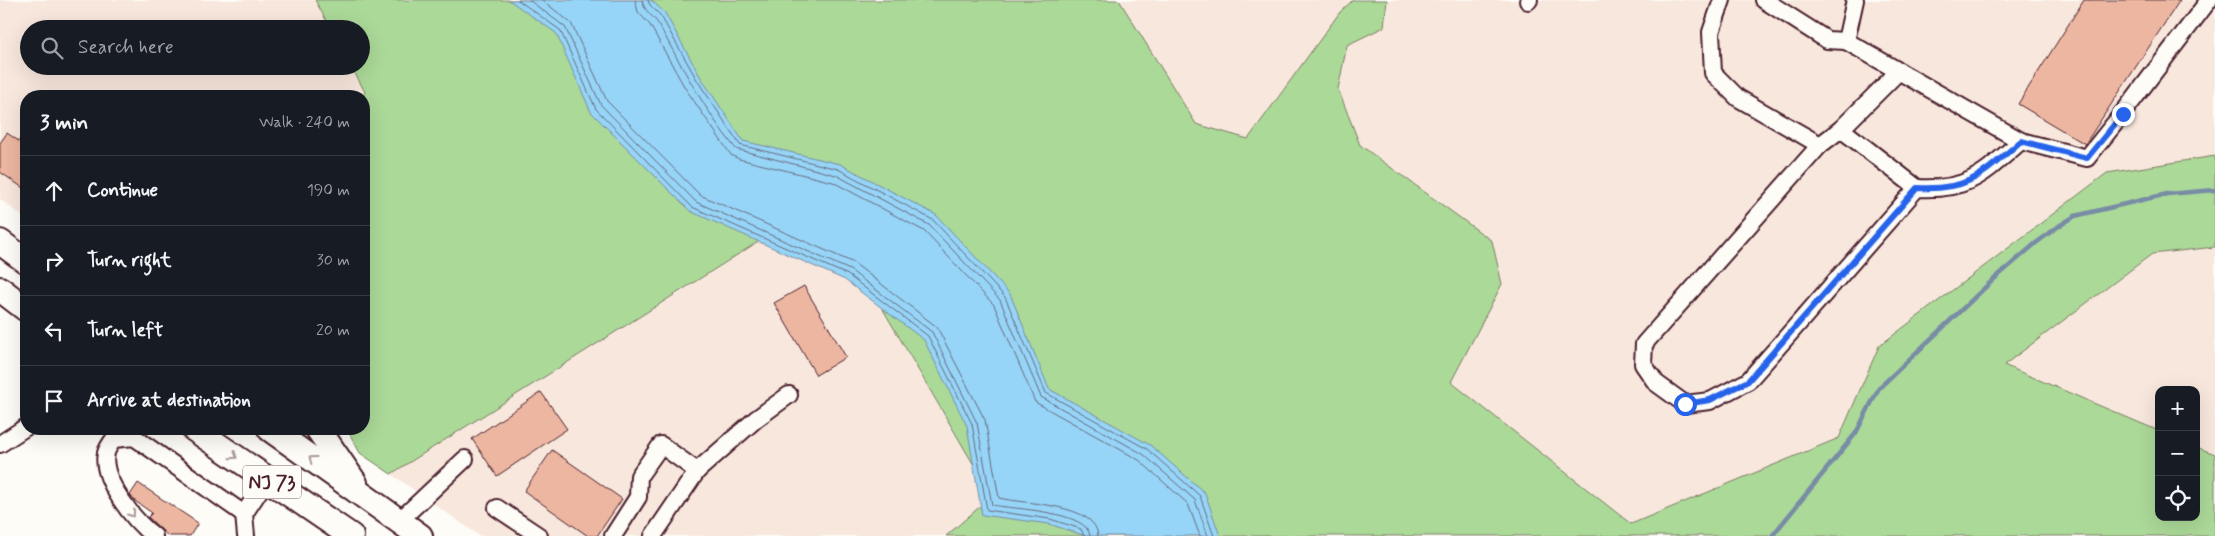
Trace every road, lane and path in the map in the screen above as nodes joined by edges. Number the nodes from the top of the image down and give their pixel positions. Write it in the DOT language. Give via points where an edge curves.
graph roads {
  1 [pos="1722,0"];
  2 [pos="1764,0"];
  3 [pos="1855,0"];
  4 [pos="2209,0"];
  5 [pos="1846,41"];
  6 [pos="1899,71"];
  7 [pos="1841,129"];
  8 [pos="2021,141"];
  9 [pos="1820,145"];
  10 [pos="1917,188"];
  11 [pos="0,242"];
  12 [pos="20,257"];
  13 [pos="0,289"];
  14 [pos="20,304"];
  15 [pos="790,395"];
  16 [pos="20,431"];
  17 [pos="203,435"];
  18 [pos="278,435"];
  19 [pos="322,435"];
  20 [pos="0,444"];
  21 [pos="465,459"];
  22 [pos="698,471"];
  23 [pos="267,479"];
  24 [pos="366,499"];
  25 [pos="497,508"];
  26 [pos="244,514"];
  27 [pos="399,521"];
  28 [pos="154,536"];
  29 [pos="246,536"];
  30 [pos="351,536"];
  31 [pos="420,536"];
  32 [pos="539,536"];
  33 [pos="613,536"];
  34 [pos="653,536"];
  1 -- 9 [label="street" via="1711,32 1713,73 1738,98"];
  2 -- 5 [label="street" via="1827,40"];
  3 -- 5 [label="street"];
  4 -- 8 [label="street" via="2087,158"];
  5 -- 6 [label="street"];
  6 -- 7 [label="street"];
  6 -- 8 [label="street"];
  7 -- 9 [label="street"];
  7 -- 10 [label="street"];
  8 -- 10 [label="street" via="1978,178 1943,190"];
  9 -- 10 [label="street" via="1644,344 1643,364 1656,382 1685,404 1710,400 1748,381"];
  11 -- 12 [label="highway"];
  13 -- 14 [label="highway"];
  15 -- 22 [label="street" via="756,419"];
  16 -- 20 [label="street"];
  17 -- 23 [label="highway, NJ 73, one-way"];
  24 -- 18 [label="highway, NJ 73, one-way"];
  19 -- 24 [label="highway"];
  21 -- 27 [label="street"];
  22 -- 33 [label="street" via="660,444 639,476 638,497"];
  22 -- 34 [label="street"];
  23 -- 26 [label="street"];
  23 -- 30 [label="highway, NJ 73"];
  24 -- 27 [label="highway, NJ 73"];
  25 -- 32 [label="street"];
  26 -- 28 [label="street, one-way" via="134,438 114,439 106,453 107,470 114,488 140,525"];
  26 -- 29 [label="street"];
  27 -- 31 [label="highway, NJ 73"];
}
